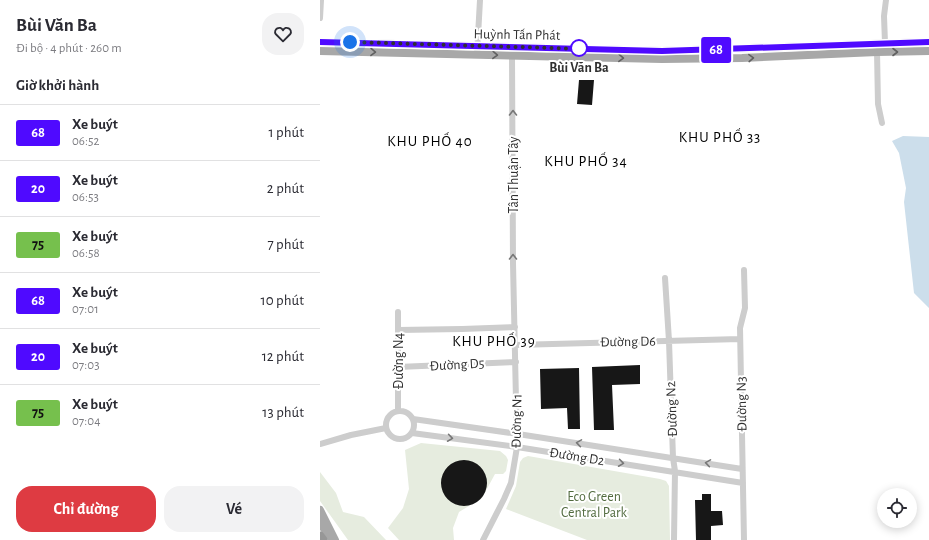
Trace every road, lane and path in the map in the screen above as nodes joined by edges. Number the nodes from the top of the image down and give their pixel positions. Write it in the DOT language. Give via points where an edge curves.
graph roads {
  1 [pos="321,0"];
  2 [pos="480,0"];
  3 [pos="886,0"];
  4 [pos="320,18"];
  5 [pos="320,42"];
  6 [pos="929,42"];
  7 [pos="885,43"];
  8 [pos="806,46"];
  9 [pos="478,50"];
  10 [pos="320,51"];
  11 [pos="929,51"];
  12 [pos="877,52"];
  13 [pos="512,55"];
  14 [pos="662,55"];
  15 [pos="806,56"];
  16 [pos="882,123"];
  17 [pos="744,270"];
  18 [pos="665,278"];
  19 [pos="514,296"];
  20 [pos="398,312"];
  21 [pos="515,327"];
  22 [pos="398,330"];
  23 [pos="740,339"];
  24 [pos="669,340"];
  25 [pos="515,345"];
  26 [pos="516,362"];
  27 [pos="398,367"];
  28 [pos="398,410"];
  29 [pos="414,419"];
  30 [pos="386,428"];
  31 [pos="412,433"];
  32 [pos="518,434"];
  33 [pos="320,444"];
  34 [pos="517,447"];
  35 [pos="673,458"];
  36 [pos="742,469"];
  37 [pos="675,471"];
  38 [pos="743,483"];
  39 [pos="320,510"];
  40 [pos="320,523"];
  41 [pos="320,536"];
  42 [pos="323,540"];
  43 [pos="335,540"];
  44 [pos="483,540"];
  45 [pos="674,540"];
  46 [pos="744,540"];
  1 -- 4 [label="street"];
  2 -- 9 [label="street"];
  3 -- 7 [label="street"];
  5 -- 9 [label="main road, Huỳnh Tấn Phát"];
  6 -- 7 [label="main road, Huỳnh Tấn Phát"];
  7 -- 8 [label="main road, Huỳnh Tấn Phát"];
  8 -- 14 [label="main road, Huỳnh Tấn Phát"];
  8 -- 15 [label="main road"];
  10 -- 9 [label="main road, Huỳnh Tấn Phát, one-way"];
  9 -- 13 [label="main road, Huỳnh Tấn Phát, one-way"];
  9 -- 14 [label="main road, Huỳnh Tấn Phát"];
  12 -- 11 [label="main road, Huỳnh Tấn Phát, one-way"];
  12 -- 15 [label="main road, Huỳnh Tấn Phát"];
  12 -- 16 [label="street" via="878,104"];
  13 -- 14 [label="main road, Huỳnh Tấn Phát, one-way"];
  19 -- 13 [label="street, Tân Thuận Tây, one-way"];
  14 -- 15 [label="main road, Huỳnh Tấn Phát, one-way" via="742,58"];
  17 -- 23 [label="street, Đường N3" via="745,308"];
  18 -- 24 [label="street, Đường N2"];
  19 -- 21 [label="street, Đường N1"];
  20 -- 22 [label="street, Đường N4"];
  21 -- 22 [label="street"];
  21 -- 25 [label="street, Đường N1"];
  22 -- 27 [label="street, Đường N4"];
  23 -- 24 [label="street, Đường D6"];
  23 -- 36 [label="street, Đường N3"];
  24 -- 25 [label="street, Đường D6"];
  24 -- 35 [label="street, Đường N2"];
  25 -- 26 [label="street, Đường N1"];
  26 -- 27 [label="street, Đường D5"];
  26 -- 32 [label="street, Đường N1"];
  27 -- 28 [label="street, Đường N4"];
  28 -- 29 [label="street" via="407,412"];
  28 -- 30 [label="street" via="387,418"];
  29 -- 31 [label="street"];
  29 -- 32 [label="street, Đường D2"];
  30 -- 31 [label="street" via="393,437 399,439 406,438"];
  30 -- 33 [label="street"];
  31 -- 34 [label="street, Đường D2, one-way"];
  32 -- 34 [label="street, Đường N1"];
  35 -- 32 [label="street, Đường D2, one-way"];
  34 -- 37 [label="street, Đường D2, one-way"];
  34 -- 44 [label="street, Đường N1" via="511,483"];
  36 -- 35 [label="street, Đường D2, one-way"];
  35 -- 37 [label="street, Đường N2"];
  36 -- 38 [label="street, Đường N3"];
  37 -- 38 [label="street, Đường D2"];
  37 -- 45 [label="street, Đường N2"];
  38 -- 46 [label="street, Đường N3"];
  39 -- 43 [label="main road"];
  40 -- 43 [label="main road"];
  41 -- 42 [label="highway"];
}
